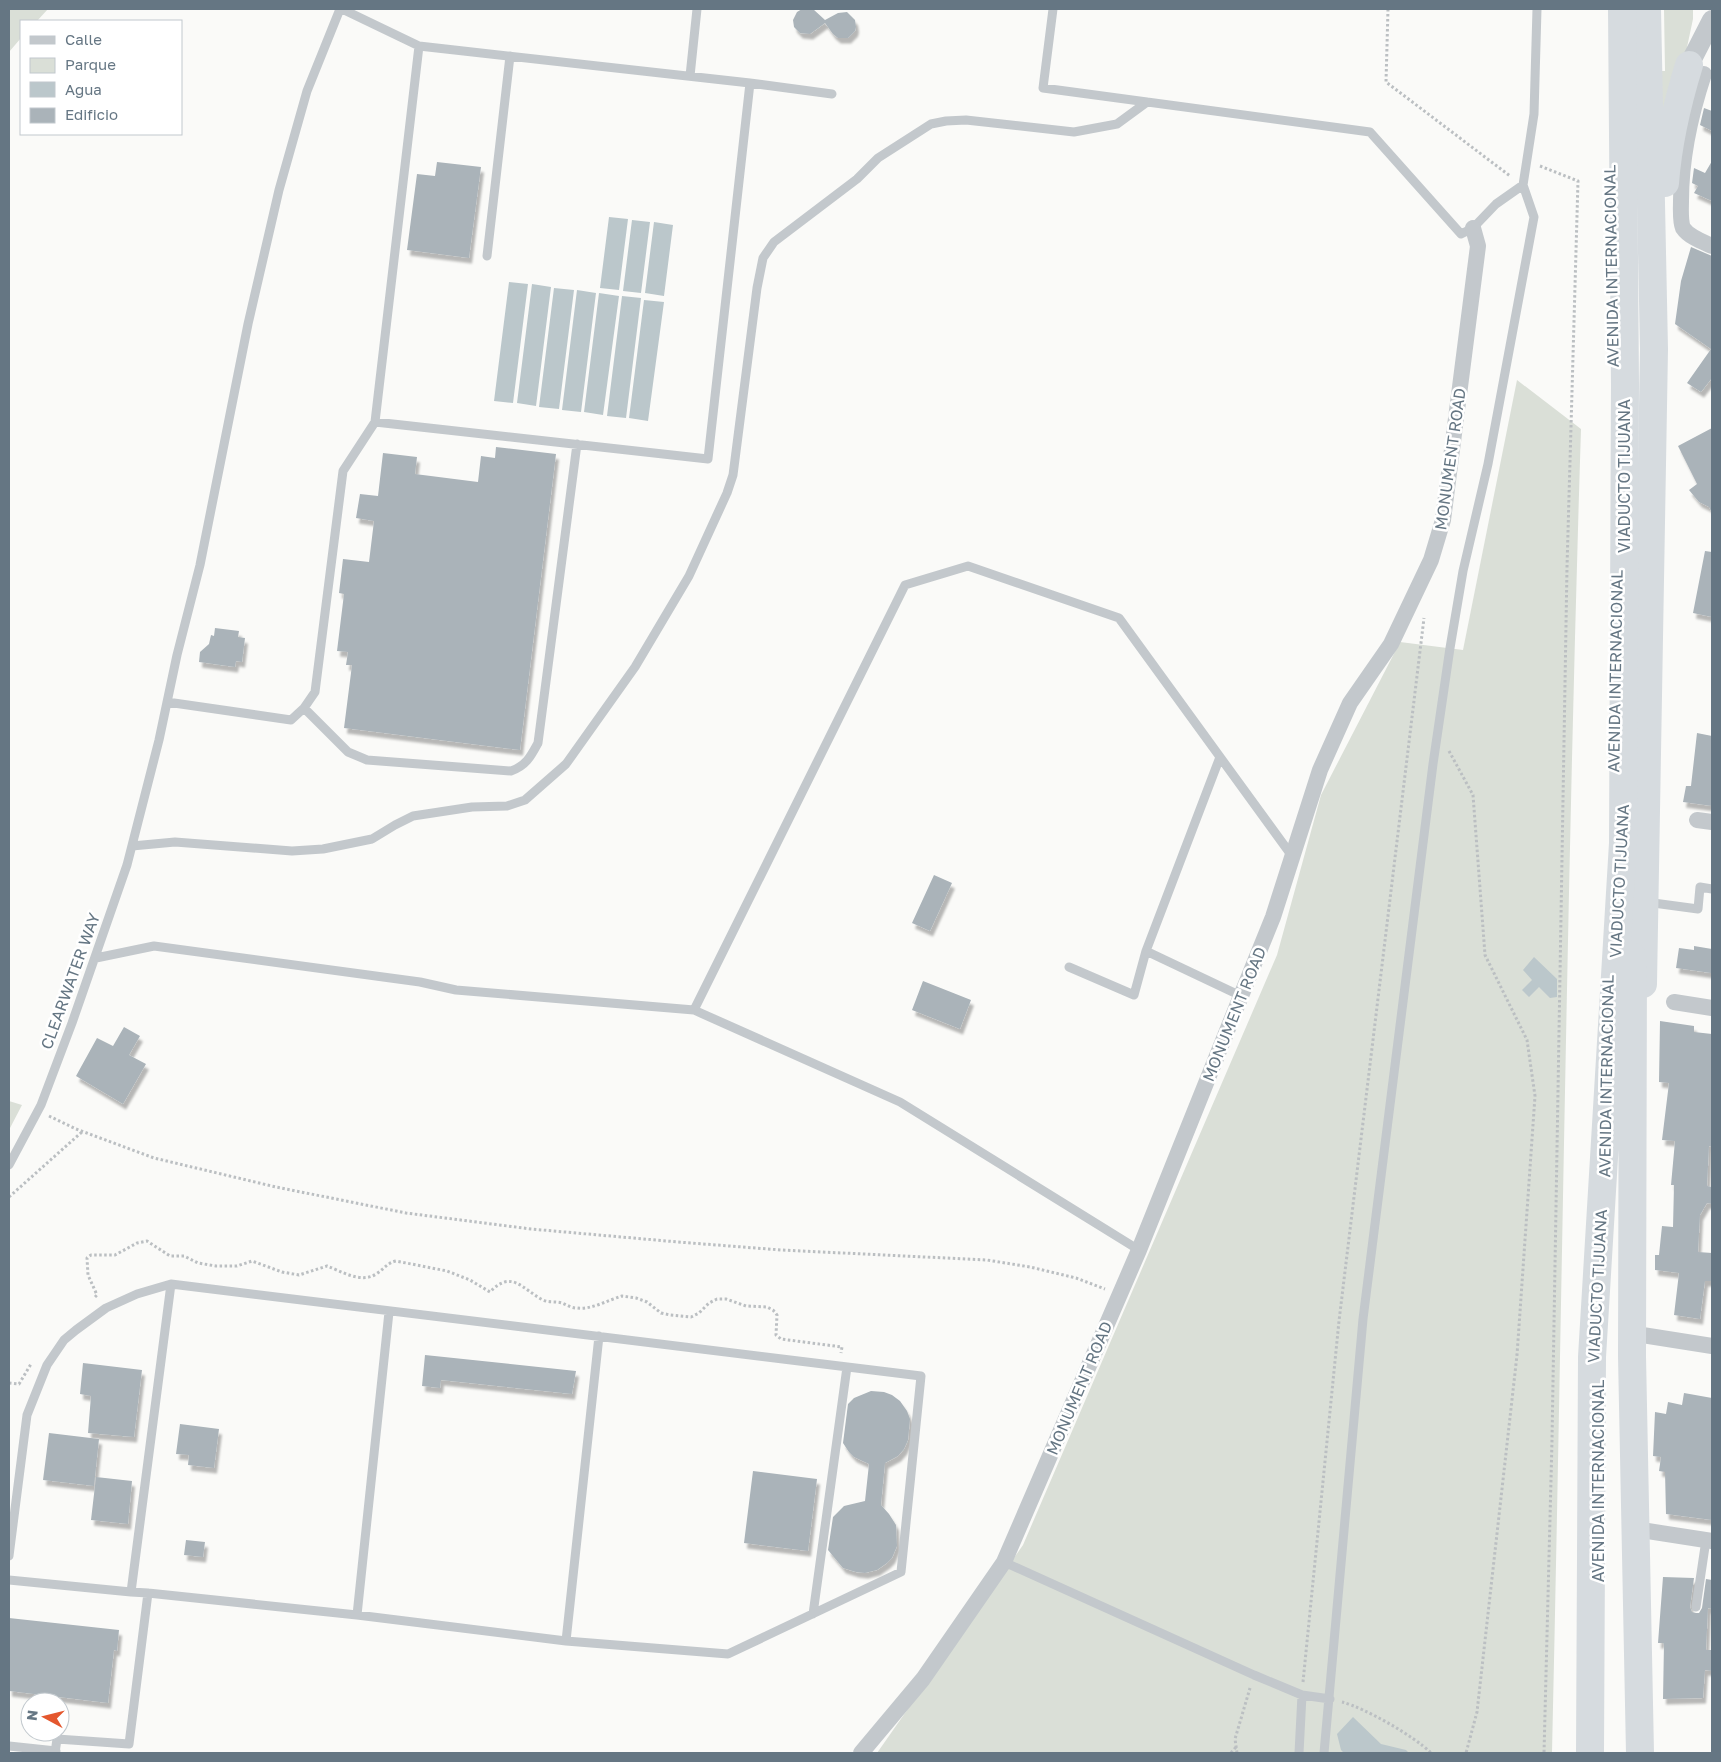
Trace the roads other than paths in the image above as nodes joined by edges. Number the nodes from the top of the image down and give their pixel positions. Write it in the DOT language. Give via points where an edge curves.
graph roads {
  1 [pos="341,9"];
  2 [pos="697,9"];
  3 [pos="1053,9"];
  4 [pos="1537,9"];
  5 [pos="1608,9"];
  6 [pos="1622,9"];
  7 [pos="1634,9"];
  8 [pos="1647,9"];
  9 [pos="1712,20"];
  10 [pos="419,46"];
  11 [pos="510,56"];
  12 [pos="1702,73"];
  13 [pos="690,76"];
  14 [pos="750,83"];
  15 [pos="832,94"];
  16 [pos="1147,102"];
  17 [pos="1523,185"];
  18 [pos="1473,228"];
  19 [pos="1712,246"];
  20 [pos="487,256"];
  21 [pos="1654,349"];
  22 [pos="375,422"];
  23 [pos="577,444"];
  24 [pos="167,702"];
  25 [pos="304,708"];
  26 [pos="1220,757"];
  27 [pos="132,846"];
  28 [pos="1292,856"];
  29 [pos="1712,889"];
  30 [pos="1644,902"];
  31 [pos="1146,951"];
  32 [pos="96,958"];
  33 [pos="1069,967"];
  34 [pos="1241,996"];
  35 [pos="1674,1002"];
  36 [pos="1712,1008"];
  37 [pos="694,1010"];
  38 [pos="9,1164"];
  39 [pos="1139,1250"];
  40 [pos="170,1284"];
  41 [pos="389,1312"];
  42 [pos="1636,1334"];
  43 [pos="599,1336"];
  44 [pos="1712,1346"];
  45 [pos="843,1367"];
  46 [pos="1635,1529"];
  47 [pos="1709,1541"];
  48 [pos="9,1556"];
  49 [pos="1004,1562"];
  50 [pos="9,1580"];
  51 [pos="131,1592"];
  52 [pos="148,1593"];
  53 [pos="1696,1607"];
  54 [pos="813,1614"];
  55 [pos="357,1615"];
  56 [pos="566,1641"];
  57 [pos="1302,1695"];
  58 [pos="1330,1699"];
  59 [pos="9,1746"];
  60 [pos="56,1752"];
  61 [pos="860,1753"];
  62 [pos="1299,1753"];
  63 [pos="1324,1753"];
  64 [pos="1590,1753"];
  65 [pos="1598,1753"];
  66 [pos="1639,1753"];
  1 -- 10 [label="lane"];
  1 -- 24 [label="lane, CLEARWATER WAY" via="307,91 279,190 248,324 200,565"];
  2 -- 13 [label="lane"];
  3 -- 16 [label="lane" via="1043,88"];
  4 -- 17 [label="lane" via="1534,114"];
  5 -- 65 [label="highway, AVENIDA INTERNACIONAL" via="1617,624 1597,1423"];
  6 -- 64 [label="highway, VIADUCTO TIJUANA" via="1625,374 1623,843 1592,1357"];
  7 -- 66 [label="highway, VIADUCTO TIJUANA" via="1638,389 1632,1356"];
  8 -- 21 [label="highway, AVENIDA INTERNACIONAL"];
  9 -- 12 [label="street"];
  10 -- 11 [label="lane"];
  10 -- 22 [label="lane"];
  11 -- 13 [label="lane"];
  11 -- 20 [label="lane"];
  12 -- 19 [label="street" via="1685,145 1681,214 1683,228"];
  12 -- 21 [label="highway" via="1680,95 1671,133"];
  13 -- 14 [label="lane"];
  14 -- 15 [label="lane"];
  14 -- 23 [label="lane" via="708,459"];
  16 -- 18 [label="lane" via="1370,132 1461,234"];
  16 -- 27 [label="lane" via="1116,124 1074,132 966,120 930,124 878,158 857,179 774,242 763,258 757,288 733,476 727,493 689,576 634,667 566,764 525,800 507,806 413,816 372,838 322,849 292,851 175,842"];
  17 -- 18 [label="lane" via="1496,204"];
  17 -- 58 [label="lane" via="1534,218 1490,454 1464,571 1438,730 1363,1319"];
  18 -- 28 [label="street, MONUMENT ROAD" via="1478,246 1444,520 1431,560 1390,644 1350,703 1320,770"];
  21 -- 30 [label="highway, AVENIDA INTERNACIONAL"];
  22 -- 23 [label="lane"];
  22 -- 25 [label="lane" via="343,472 315,692"];
  23 -- 25 [label="lane" via="538,743 521,767 511,771 367,760 348,752"];
  24 -- 25 [label="lane" via="291,720"];
  24 -- 27 [label="lane, CLEARWATER WAY"];
  26 -- 28 [label="lane"];
  26 -- 31 [label="lane"];
  26 -- 37 [label="lane" via="1118,618 968,566 905,585"];
  27 -- 32 [label="lane, CLEARWATER WAY"];
  28 -- 34 [label="street, MONUMENT ROAD" via="1273,917"];
  29 -- 30 [label="lane" via="1700,887 1698,909"];
  30 -- 42 [label="highway, AVENIDA INTERNACIONAL"];
  31 -- 33 [label="lane" via="1134,995"];
  31 -- 34 [label="lane"];
  32 -- 37 [label="lane" via="154,946 420,982 456,990"];
  32 -- 38 [label="lane, CLEARWATER WAY" via="38,1111"];
  34 -- 39 [label="street, MONUMENT ROAD"];
  35 -- 36 [label="street"];
  37 -- 39 [label="lane" via="900,1102"];
  39 -- 49 [label="street, MONUMENT ROAD"];
  40 -- 41 [label="lane"];
  40 -- 48 [label="lane" via="106,1308 64,1340 47,1364 27,1415"];
  40 -- 51 [label="lane"];
  41 -- 43 [label="lane"];
  41 -- 55 [label="lane"];
  42 -- 44 [label="street"];
  42 -- 46 [label="highway, AVENIDA INTERNACIONAL"];
  43 -- 45 [label="lane"];
  43 -- 56 [label="lane"];
  45 -- 54 [label="lane"];
  45 -- 54 [label="lane" via="921,1376 901,1572"];
  46 -- 47 [label="street"];
  46 -- 66 [label="highway, AVENIDA INTERNACIONAL"];
  47 -- 53 [label="lane"];
  49 -- 57 [label="lane"];
  49 -- 61 [label="street, MONUMENT ROAD" via="923,1679"];
  50 -- 51 [label="lane"];
  51 -- 52 [label="lane"];
  52 -- 55 [label="lane"];
  52 -- 60 [label="lane" via="128,1744 58,1739"];
  54 -- 56 [label="lane" via="728,1654"];
  55 -- 56 [label="lane"];
  57 -- 58 [label="lane"];
  57 -- 62 [label="lane"];
  58 -- 63 [label="lane"];
  59 -- 60 [label="lane"];
}
